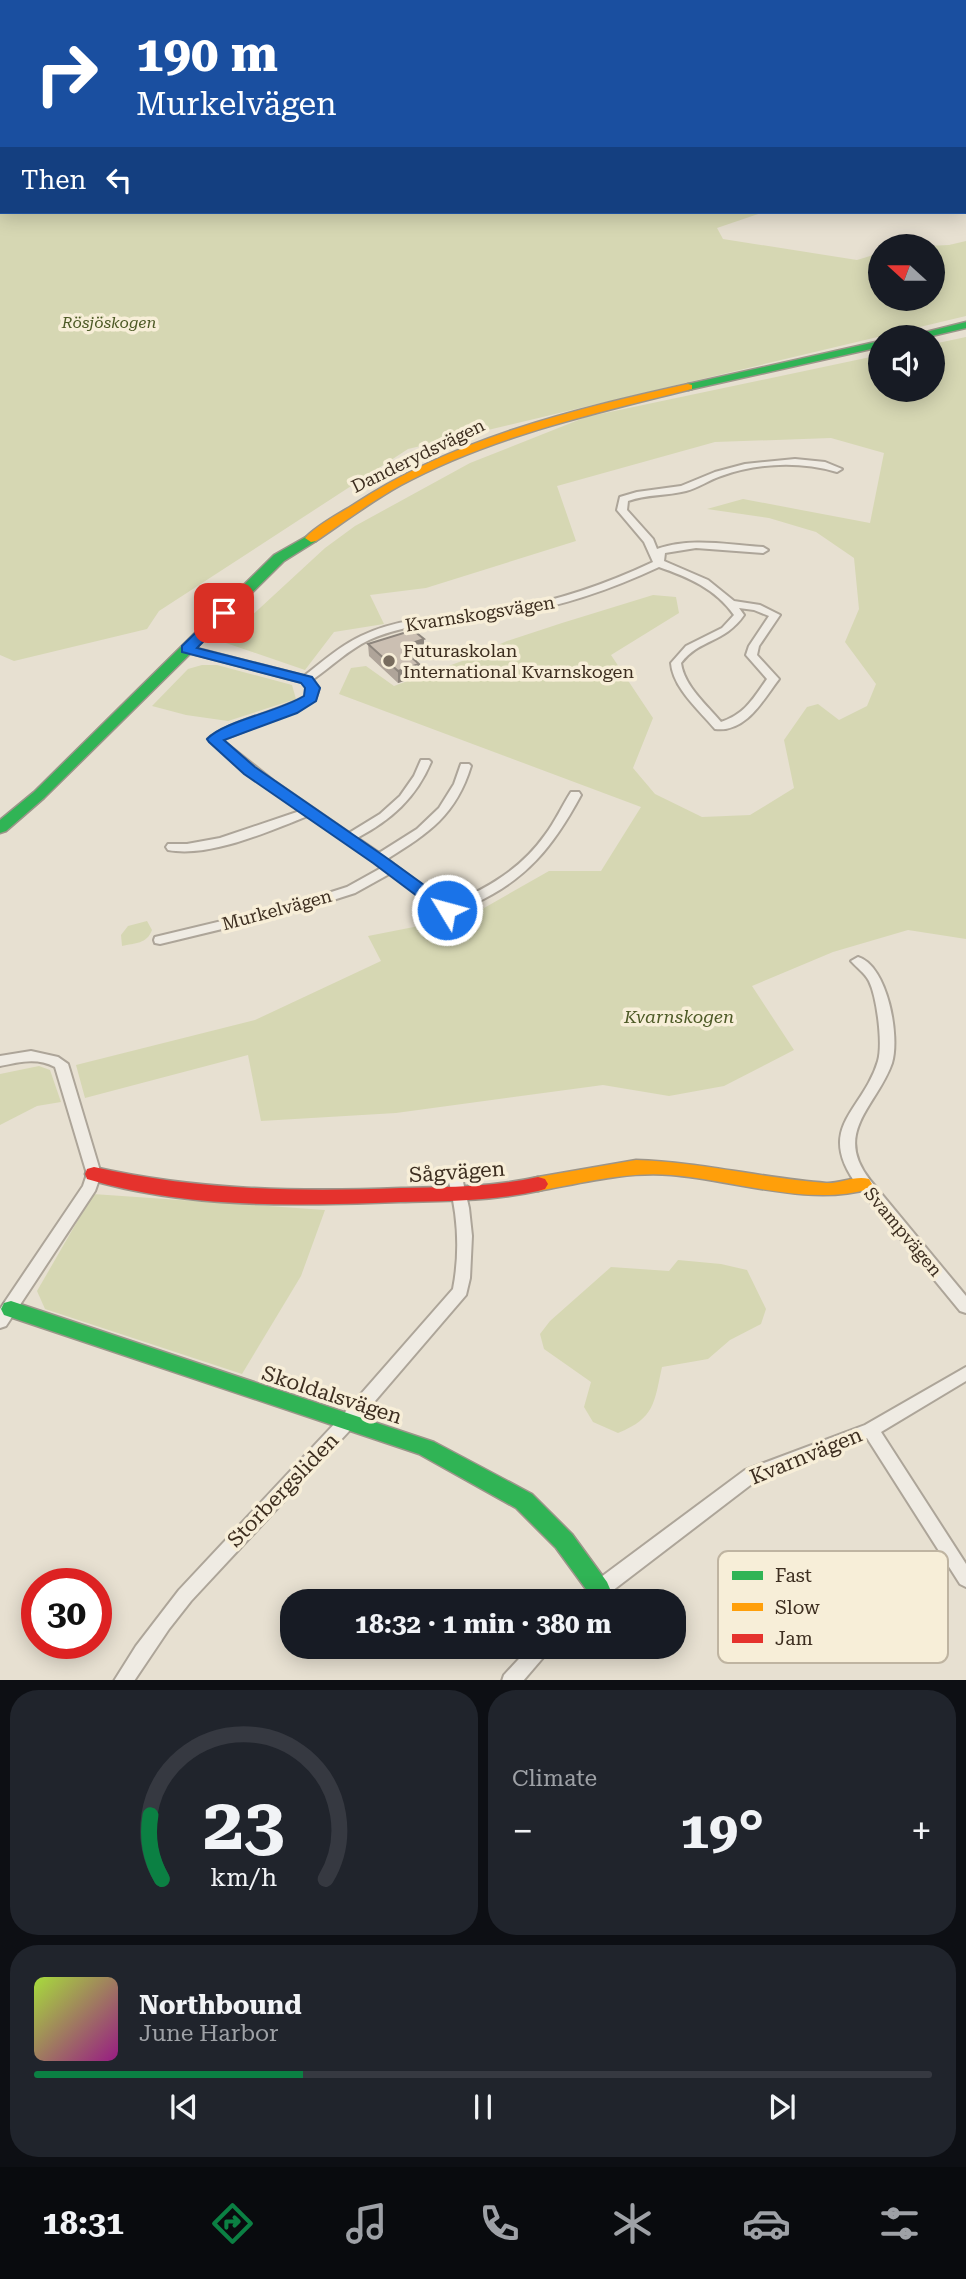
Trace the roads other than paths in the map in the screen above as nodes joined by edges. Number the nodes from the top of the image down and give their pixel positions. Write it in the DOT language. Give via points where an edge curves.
graph roads {
  1 [pos="966,325"];
  2 [pos="945,330"];
  3 [pos="868,347"];
  4 [pos="837,469"];
  5 [pos="763,550"];
  6 [pos="659,563"];
  7 [pos="733,604"];
  8 [pos="187,649"];
  9 [pos="306,680"];
  10 [pos="425,762"];
  11 [pos="465,766"];
  12 [pos="575,795"];
  13 [pos="309,812"];
  14 [pos="0,828"];
  15 [pos="348,838"];
  16 [pos="172,847"];
  17 [pos="379,859"];
  18 [pos="389,869"];
  19 [pos="160,940"];
  20 [pos="858,961"];
  21 [pos="48,1056"];
  22 [pos="0,1061"];
  23 [pos="94,1174"];
  24 [pos="862,1184"];
  25 [pos="458,1189"];
  26 [pos="966,1307"];
  27 [pos="10,1309"];
  28 [pos="0,1322"];
  29 [pos="966,1373"];
  30 [pos="347,1423"];
  31 [pos="871,1430"];
  32 [pos="966,1578"];
  33 [pos="590,1589"];
  34 [pos="601,1589"];
  35 [pos="530,1659"];
  36 [pos="124,1680"];
  37 [pos="512,1680"];
  1 -- 2 [label="main road"];
  3 -- 8 [label="main road, Danderydsvägen" via="586,410 459,454 397,483 279,558"];
  4 -- 6 [label="street" via="806,463 747,468 685,488 623,499 622,510 649,541"];
  5 -- 6 [label="street, Kvarnskogsvägen" via="670,546 660,551"];
  6 -- 7 [label="street" via="687,573"];
  6 -- 9 [label="street, Kvarnskogsvägen" via="573,599 373,635"];
  7 -- 7 [label="street" via="739,615 735,624 688,647 676,663 684,685 719,727 748,713 773,679 751,655 775,615"];
  8 -- 9 [label="street"];
  8 -- 14 [label="main road, Danderydsvägen"];
  9 -- 13 [label="street" via="313,688 311,698 292,710 214,739 249,771"];
  10 -- 15 [label="street" via="419,780 402,803"];
  11 -- 17 [label="street" via="456,792 430,827"];
  12 -- 18 [label="street" via="555,833 534,858 482,897 447,910"];
  13 -- 15 [label="street"];
  13 -- 16 [label="street" via="200,846"];
  15 -- 17 [label="street"];
  17 -- 18 [label="street"];
  18 -- 19 [label="street, Murkelvägen" via="351,890 300,906"];
  20 -- 24 [label="street, Svampvägen" via="880,985 888,1048 849,1133 849,1157"];
  21 -- 22 [label="street" via="32,1054"];
  21 -- 23 [label="street" via="61,1064"];
  23 -- 25 [label="main road, Sågvägen" via="211,1193 364,1197"];
  23 -- 27 [label="street"];
  24 -- 25 [label="main road, Sågvägen" via="829,1190 636,1167 506,1192"];
  24 -- 26 [label="street, Svampvägen"];
  25 -- 30 [label="street, Storbergsliden" via="466,1268 460,1291"];
  27 -- 28 [label="street"];
  27 -- 30 [label="main road, Skoldalsvägen"];
  29 -- 31 [label="street, Kvarnvägen"];
  30 -- 33 [label="main road, Skoldalsvägen" via="426,1448 524,1501 564,1541"];
  30 -- 36 [label="street, Storbergsliden" via="181,1597"];
  31 -- 32 [label="street"];
  31 -- 34 [label="street, Kvarnvägen" via="751,1475"];
  35 -- 37 [label="street"];
}
